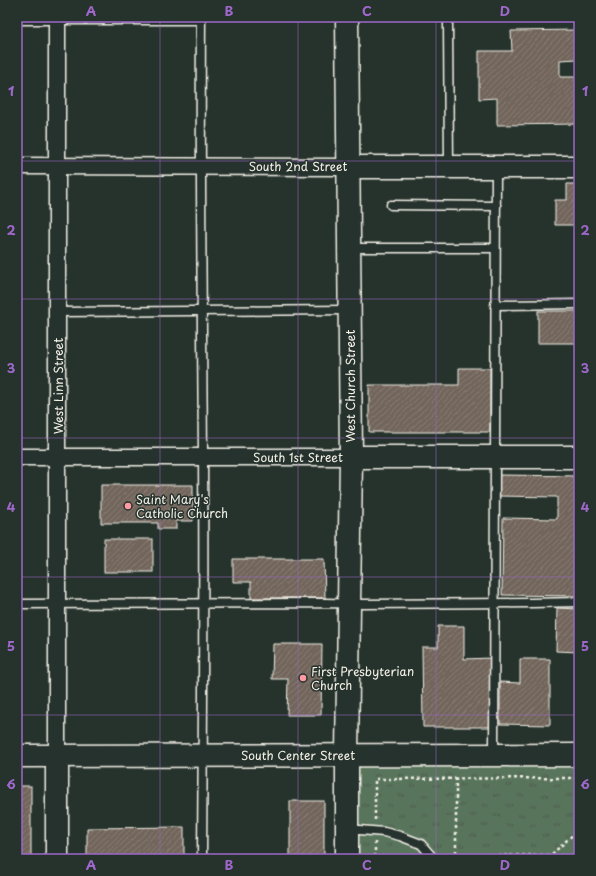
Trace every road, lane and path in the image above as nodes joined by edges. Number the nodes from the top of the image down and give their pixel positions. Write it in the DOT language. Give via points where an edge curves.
graph roads {
  1 [pos="347,17"];
  2 [pos="201,18"];
  3 [pos="57,19"];
  4 [pos="17,20"];
  5 [pos="448,23"];
  6 [pos="17,166"];
  7 [pos="57,166"];
  8 [pos="200,166"];
  9 [pos="348,166"];
  10 [pos="449,167"];
  11 [pos="496,167"];
  12 [pos="579,167"];
  13 [pos="391,205"];
  14 [pos="496,206"];
  15 [pos="349,248"];
  16 [pos="495,248"];
  17 [pos="579,304"];
  18 [pos="495,305"];
  19 [pos="349,310"];
  20 [pos="202,311"];
  21 [pos="58,312"];
  22 [pos="17,457"];
  23 [pos="58,457"];
  24 [pos="203,457"];
  25 [pos="350,457"];
  26 [pos="495,457"];
  27 [pos="579,457"];
  28 [pos="579,602"];
  29 [pos="494,603"];
  30 [pos="17,604"];
  31 [pos="57,604"];
  32 [pos="203,604"];
  33 [pos="349,604"];
  34 [pos="347,755"];
  35 [pos="494,755"];
  36 [pos="579,755"];
  37 [pos="17,756"];
  38 [pos="57,756"];
  39 [pos="203,756"];
  40 [pos="456,778"];
  41 [pos="579,778"];
  42 [pos="375,779"];
  43 [pos="347,829"];
  44 [pos="579,829"];
  45 [pos="551,855"];
  46 [pos="456,858"];
  47 [pos="57,859"];
  48 [pos="202,859"];
  49 [pos="347,859"];
  50 [pos="434,859"];
  51 [pos="549,859"];
  1 -- 9 [label="street, West Church Street"];
  2 -- 3 [label="lane"];
  2 -- 8 [label="lane"];
  3 -- 4 [label="lane"];
  3 -- 7 [label="street, West Linn Street"];
  5 -- 10 [label="lane"];
  6 -- 7 [label="street, South 2nd Street"];
  7 -- 8 [label="street, South 2nd Street"];
  7 -- 21 [label="street, West Linn Street"];
  8 -- 9 [label="street, South 2nd Street"];
  8 -- 20 [label="lane"];
  9 -- 10 [label="street, South 2nd Street"];
  9 -- 15 [label="street, West Church Street"];
  10 -- 11 [label="street, South 2nd Street"];
  11 -- 12 [label="street, South 2nd Street"];
  11 -- 14 [label="lane"];
  13 -- 14 [label="lane"];
  14 -- 16 [label="lane"];
  15 -- 16 [label="lane"];
  15 -- 19 [label="street, West Church Street"];
  16 -- 18 [label="lane"];
  17 -- 18 [label="lane"];
  18 -- 26 [label="lane"];
  19 -- 20 [label="lane"];
  19 -- 25 [label="street, West Church Street"];
  20 -- 21 [label="lane"];
  20 -- 24 [label="lane"];
  21 -- 23 [label="street, West Linn Street"];
  22 -- 23 [label="street, South 1st Street"];
  23 -- 24 [label="street, South 1st Street"];
  23 -- 31 [label="street, West Linn Street"];
  24 -- 25 [label="street, South 1st Street"];
  24 -- 32 [label="lane"];
  25 -- 26 [label="street, South 1st Street"];
  25 -- 33 [label="street, West Church Street"];
  26 -- 27 [label="street, South 1st Street"];
  26 -- 29 [label="lane"];
  28 -- 29 [label="lane"];
  29 -- 33 [label="lane"];
  29 -- 35 [label="lane"];
  30 -- 31 [label="lane"];
  31 -- 32 [label="lane"];
  31 -- 38 [label="street, West Linn Street"];
  32 -- 33 [label="lane"];
  32 -- 39 [label="lane"];
  33 -- 34 [label="street, West Church Street"];
  34 -- 35 [label="street, South Center Street"];
  34 -- 39 [label="street, South Center Street"];
  34 -- 43 [label="street, West Church Street"];
  35 -- 36 [label="street, South Center Street"];
  37 -- 38 [label="street, South Center Street"];
  38 -- 39 [label="street, South Center Street"];
  38 -- 47 [label="street"];
  39 -- 48 [label="lane"];
  40 -- 41 [label="path"];
  40 -- 42 [label="path"];
  40 -- 46 [label="path"];
  43 -- 49 [label="street, West Church Street"];
  43 -- 50 [label="lane" via="400,836 421,844"];
  44 -- 45 [label="path"];
  45 -- 46 [label="path"];
  45 -- 51 [label="path"];
}
